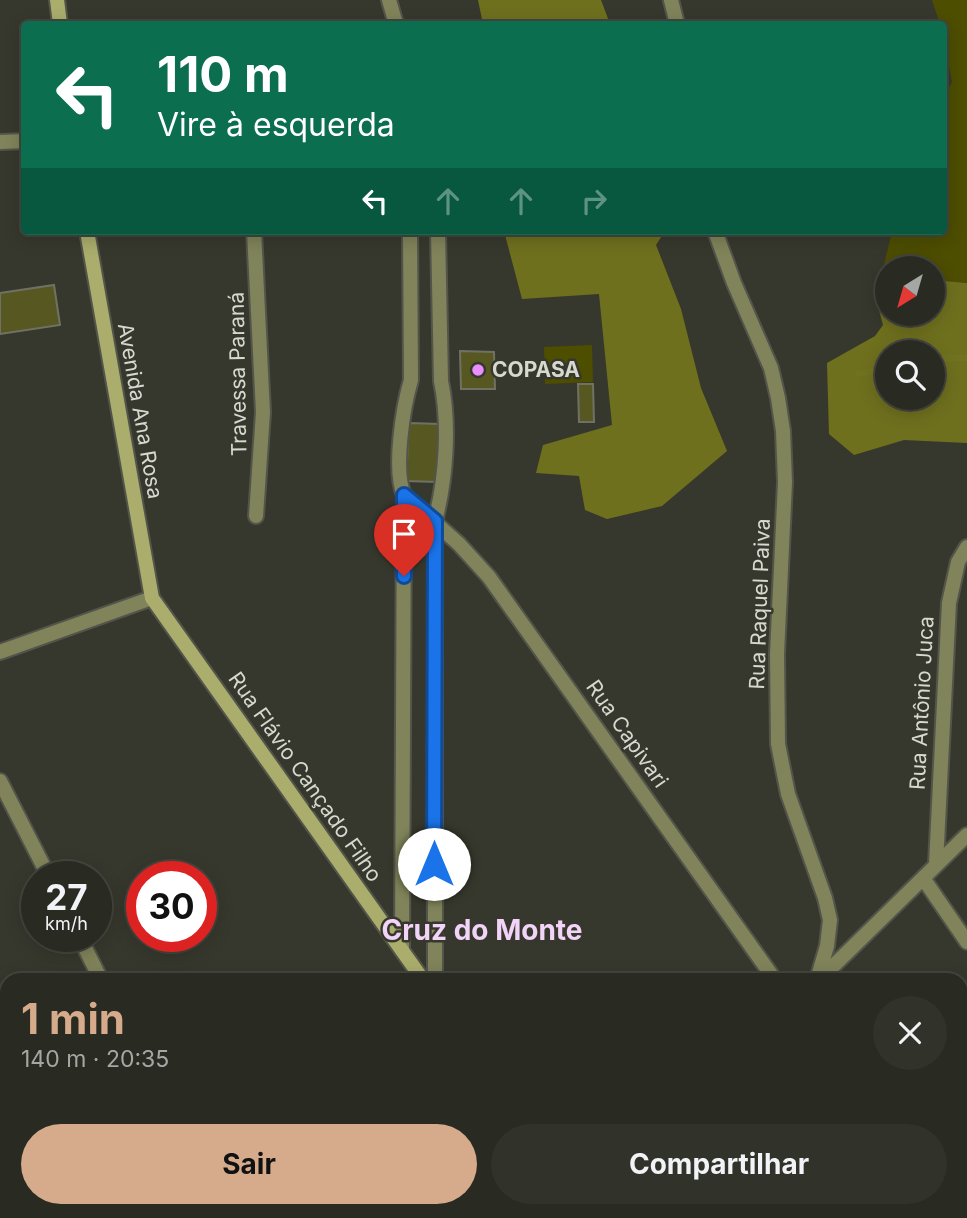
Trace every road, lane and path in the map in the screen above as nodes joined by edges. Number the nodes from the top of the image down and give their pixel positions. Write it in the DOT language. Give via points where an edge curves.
graph roads {
  1 [pos="57,0"];
  2 [pos="389,0"];
  3 [pos="671,0"];
  4 [pos="60,21"];
  5 [pos="395,21"];
  6 [pos="676,21"];
  7 [pos="21,141"];
  8 [pos="0,142"];
  9 [pos="88,235"];
  10 [pos="254,235"];
  11 [pos="410,235"];
  12 [pos="438,235"];
  13 [pos="716,235"];
  14 [pos="404,495"];
  15 [pos="256,516"];
  16 [pos="435,521"];
  17 [pos="967,547"];
  18 [pos="152,598"];
  19 [pos="0,652"];
  20 [pos="0,781"];
  21 [pos="967,835"];
  22 [pos="40,861"];
  23 [pos="936,864"];
  24 [pos="923,878"];
  25 [pos="967,942"];
  26 [pos="402,950"];
  27 [pos="87,952"];
  28 [pos="98,973"];
  29 [pos="418,973"];
  30 [pos="435,973"];
  31 [pos="770,973"];
  32 [pos="820,973"];
  33 [pos="825,973"];
  1 -- 4 [label="main road"];
  2 -- 5 [label="street"];
  3 -- 6 [label="street"];
  7 -- 8 [label="street"];
  9 -- 18 [label="main road, Avenida Ana Rosa"];
  10 -- 15 [label="street, Travessa Paraná" via="263,412"];
  11 -- 14 [label="street" via="411,380 399,482"];
  12 -- 16 [label="street" via="441,381 446,402 443,491"];
  13 -- 32 [label="street, Rua Raquel Paiva" via="771,368 781,420 785,482 778,744 788,794 831,920"];
  14 -- 16 [label="street, Rua Capivari"];
  14 -- 26 [label="street"];
  16 -- 30 [label="street"];
  16 -- 31 [label="street, Rua Capivari" via="489,577 526,625"];
  17 -- 23 [label="street, Rua Antônio Juca" via="958,562 949,603"];
  18 -- 19 [label="street"];
  18 -- 26 [label="main road, Rua Flávio Cançado Filho"];
  20 -- 22 [label="street"];
  21 -- 23 [label="street"];
  23 -- 24 [label="street"];
  24 -- 25 [label="street"];
  24 -- 33 [label="street"];
  26 -- 29 [label="main road, Rua Flávio Cançado Filho"];
  27 -- 28 [label="street"];
}
